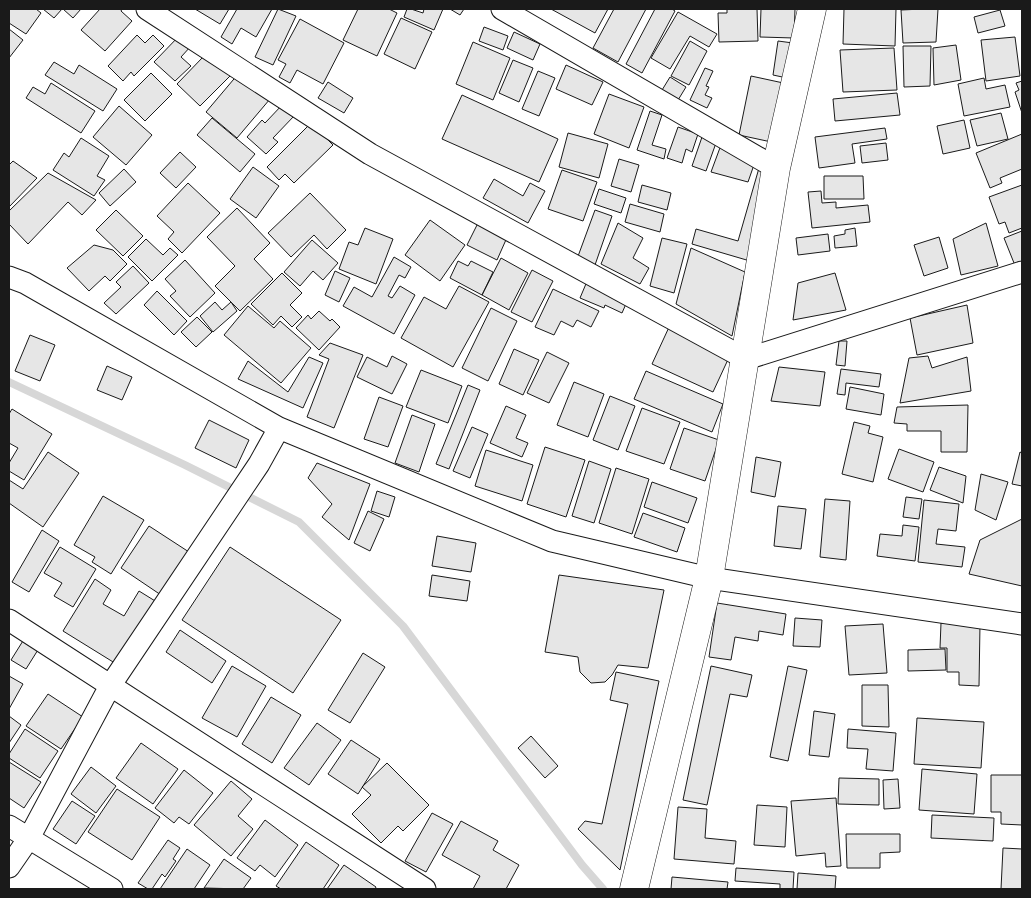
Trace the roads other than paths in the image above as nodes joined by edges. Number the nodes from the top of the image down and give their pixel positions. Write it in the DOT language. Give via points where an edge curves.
graph roads {
  1 [pos="147,9"];
  2 [pos="502,9"];
  3 [pos="812,9"];
  4 [pos="776,168"];
  5 [pos="1022,272"];
  6 [pos="9,277"];
  7 [pos="746,359"];
  8 [pos="279,428"];
  9 [pos="709,578"];
  10 [pos="9,620"];
  11 [pos="1022,624"];
  12 [pos="110,686"];
  13 [pos="9,826"];
  14 [pos="29,838"];
  15 [pos="9,867"];
  16 [pos="635,885"];
  17 [pos="112,889"];
  18 [pos="425,889"];
  1 -- 7 [label="street" via="370,154"];
  2 -- 4 [label="street"];
  3 -- 4 [label="street"];
  4 -- 7 [label="street"];
  5 -- 7 [label="street"];
  6 -- 8 [label="street" via="25,283"];
  7 -- 9 [label="street"];
  8 -- 9 [label="street" via="552,541"];
  8 -- 12 [label="street" via="259,464"];
  9 -- 11 [label="street"];
  9 -- 16 [label="street"];
  10 -- 12 [label="street"];
  12 -- 14 [label="street"];
  12 -- 18 [label="street"];
  13 -- 14 [label="street"];
  14 -- 15 [label="street"];
  14 -- 17 [label="street"];
}
